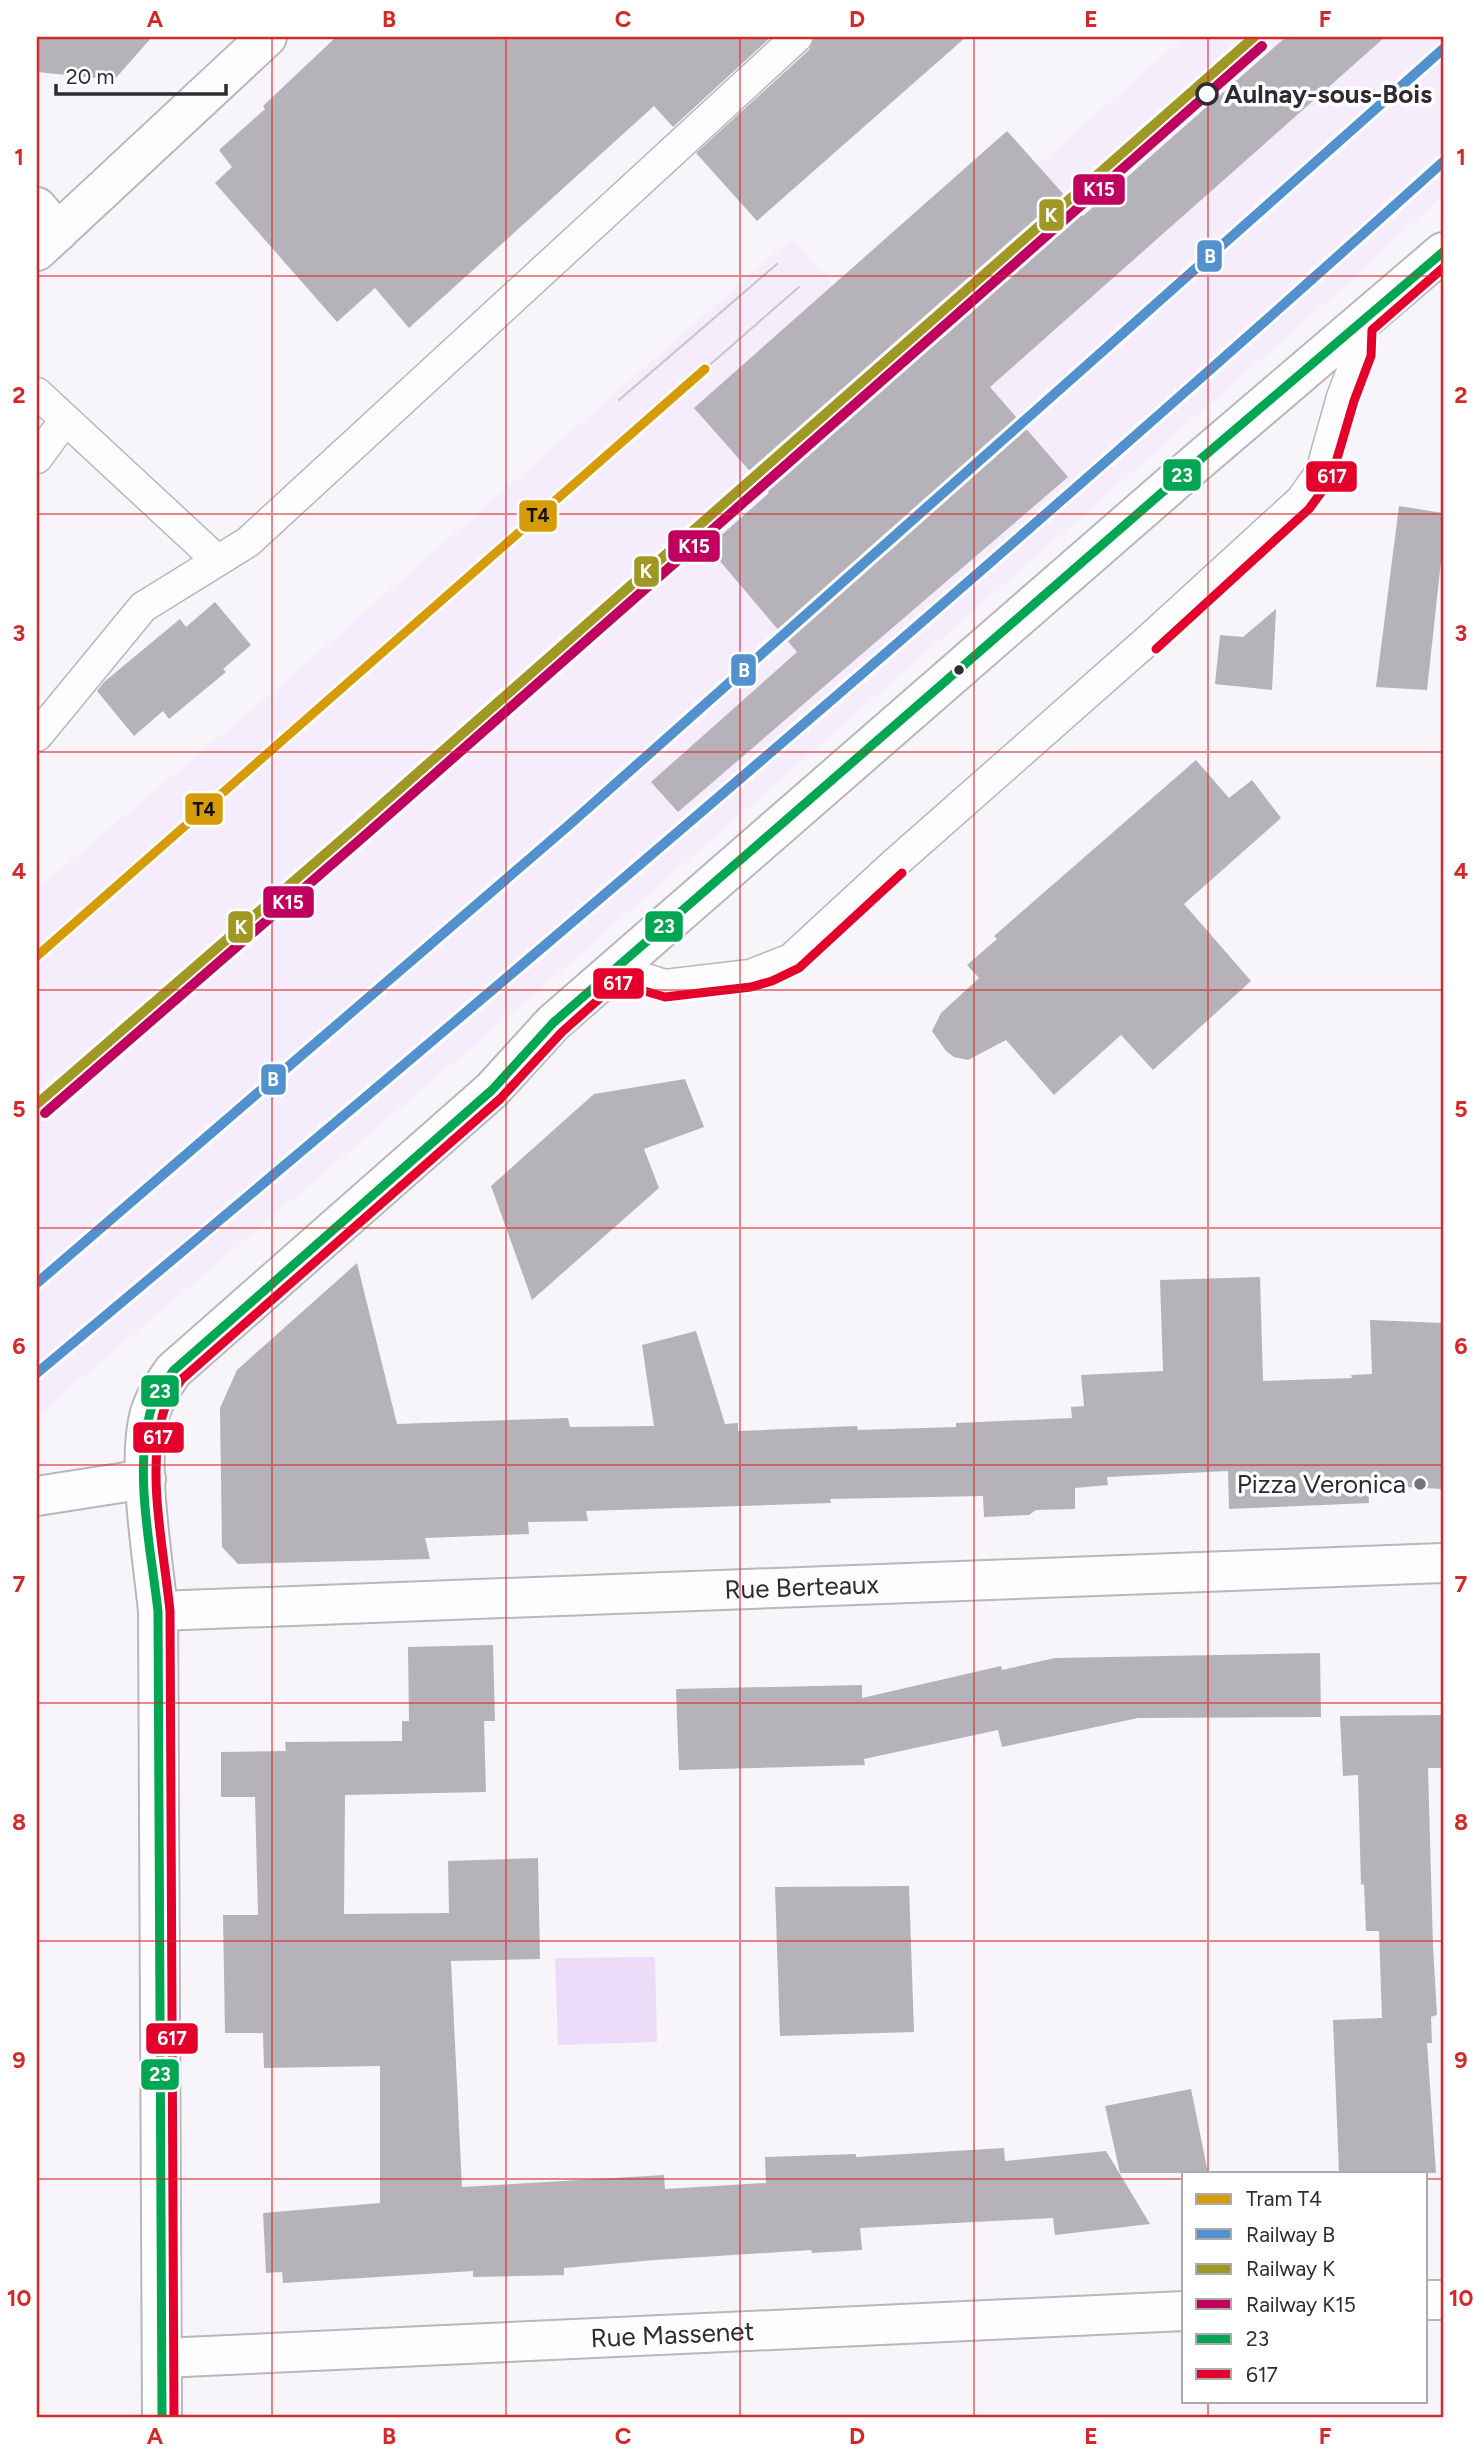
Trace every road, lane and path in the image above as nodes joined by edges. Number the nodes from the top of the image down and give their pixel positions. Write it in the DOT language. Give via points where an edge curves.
graph roads {
  1 [pos="267,37"];
  2 [pos="797,37"];
  3 [pos="44,230"];
  4 [pos="1443,253"];
  5 [pos="1360,324"];
  6 [pos="37,393"];
  7 [pos="65,420"];
  8 [pos="37,458"];
  9 [pos="218,560"];
  10 [pos="37,736"];
  11 [pos="614,969"];
  12 [pos="146,1479"];
  13 [pos="37,1496"];
  14 [pos="1443,1563"];
  15 [pos="158,1611"];
  16 [pos="1182,2311"];
  17 [pos="162,2358"];
  18 [pos="162,2418"];
  1 -- 3 [label="street"];
  2 -- 9 [label="lane" via="248,542"];
  4 -- 5 [label="street"];
  5 -- 11 [label="street"];
  5 -- 11 [label="lane" via="1359,353 1321,472 1301,500 791,959 750,975 665,985"];
  6 -- 7 [label="lane"];
  7 -- 8 [label="lane"];
  7 -- 9 [label="lane"];
  9 -- 10 [label="lane" via="143,607"];
  11 -- 12 [label="street" via="553,1023 492,1090 173,1371 150,1414"];
  12 -- 13 [label="street"];
  12 -- 15 [label="street"];
  14 -- 15 [label="street, Rue Berteaux"];
  15 -- 17 [label="street"];
  16 -- 17 [label="street, Rue Massenet"];
  17 -- 18 [label="street"];
}
